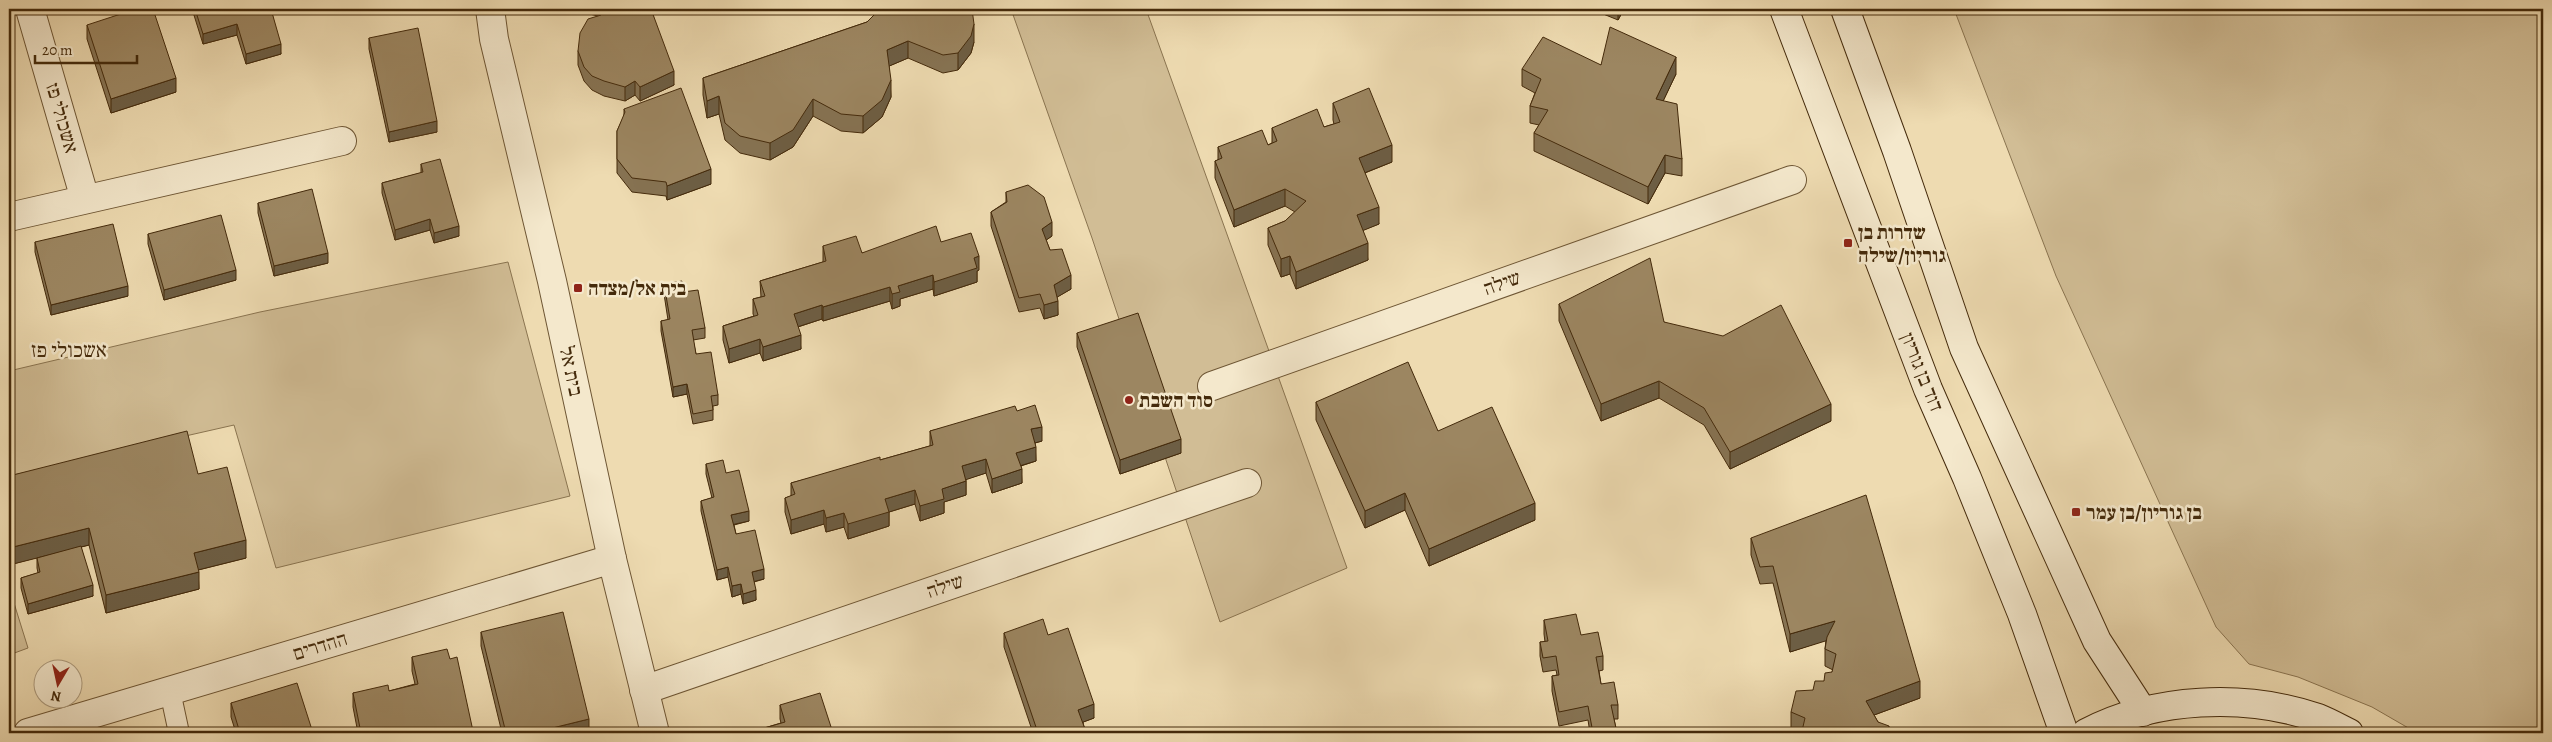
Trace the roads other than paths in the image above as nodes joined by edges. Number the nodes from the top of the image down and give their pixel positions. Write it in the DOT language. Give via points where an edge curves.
graph roads {
  1 [pos="30,9"];
  2 [pos="490,9"];
  3 [pos="1784,9"];
  4 [pos="1845,9"];
  5 [pos="342,141"];
  6 [pos="1792,180"];
  7 [pos="85,199"];
  8 [pos="9,217"];
  9 [pos="1212,386"];
  10 [pos="1247,483"];
  11 [pos="612,559"];
  12 [pos="644,690"];
  13 [pos="170,691"];
  14 [pos="2143,712"];
  15 [pos="28,733"];
  16 [pos="179,733"];
  17 [pos="656,733"];
  18 [pos="2064,733"];
  19 [pos="2086,733"];
  20 [pos="2349,733"];
  1 -- 7 [label="street, אשכולי פז"];
  2 -- 11 [label="street, בית אל" via="494,39 552,281"];
  3 -- 18 [label="street, דוד בן גוריון" via="1924,380 2022,614"];
  4 -- 14 [label="street" via="1964,348 2097,641"];
  5 -- 7 [label="street"];
  6 -- 9 [label="street, שילה"];
  7 -- 8 [label="street"];
  10 -- 12 [label="street, שילה"];
  11 -- 12 [label="street, בית אל"];
  11 -- 13 [label="street, ההדרים"];
  12 -- 17 [label="street, בית אל"];
  13 -- 15 [label="street, ההדרים"];
  13 -- 16 [label="street"];
  14 -- 19 [label="street"];
  14 -- 20 [label="street" via="2201,702 2262,705 2318,718"];
}
